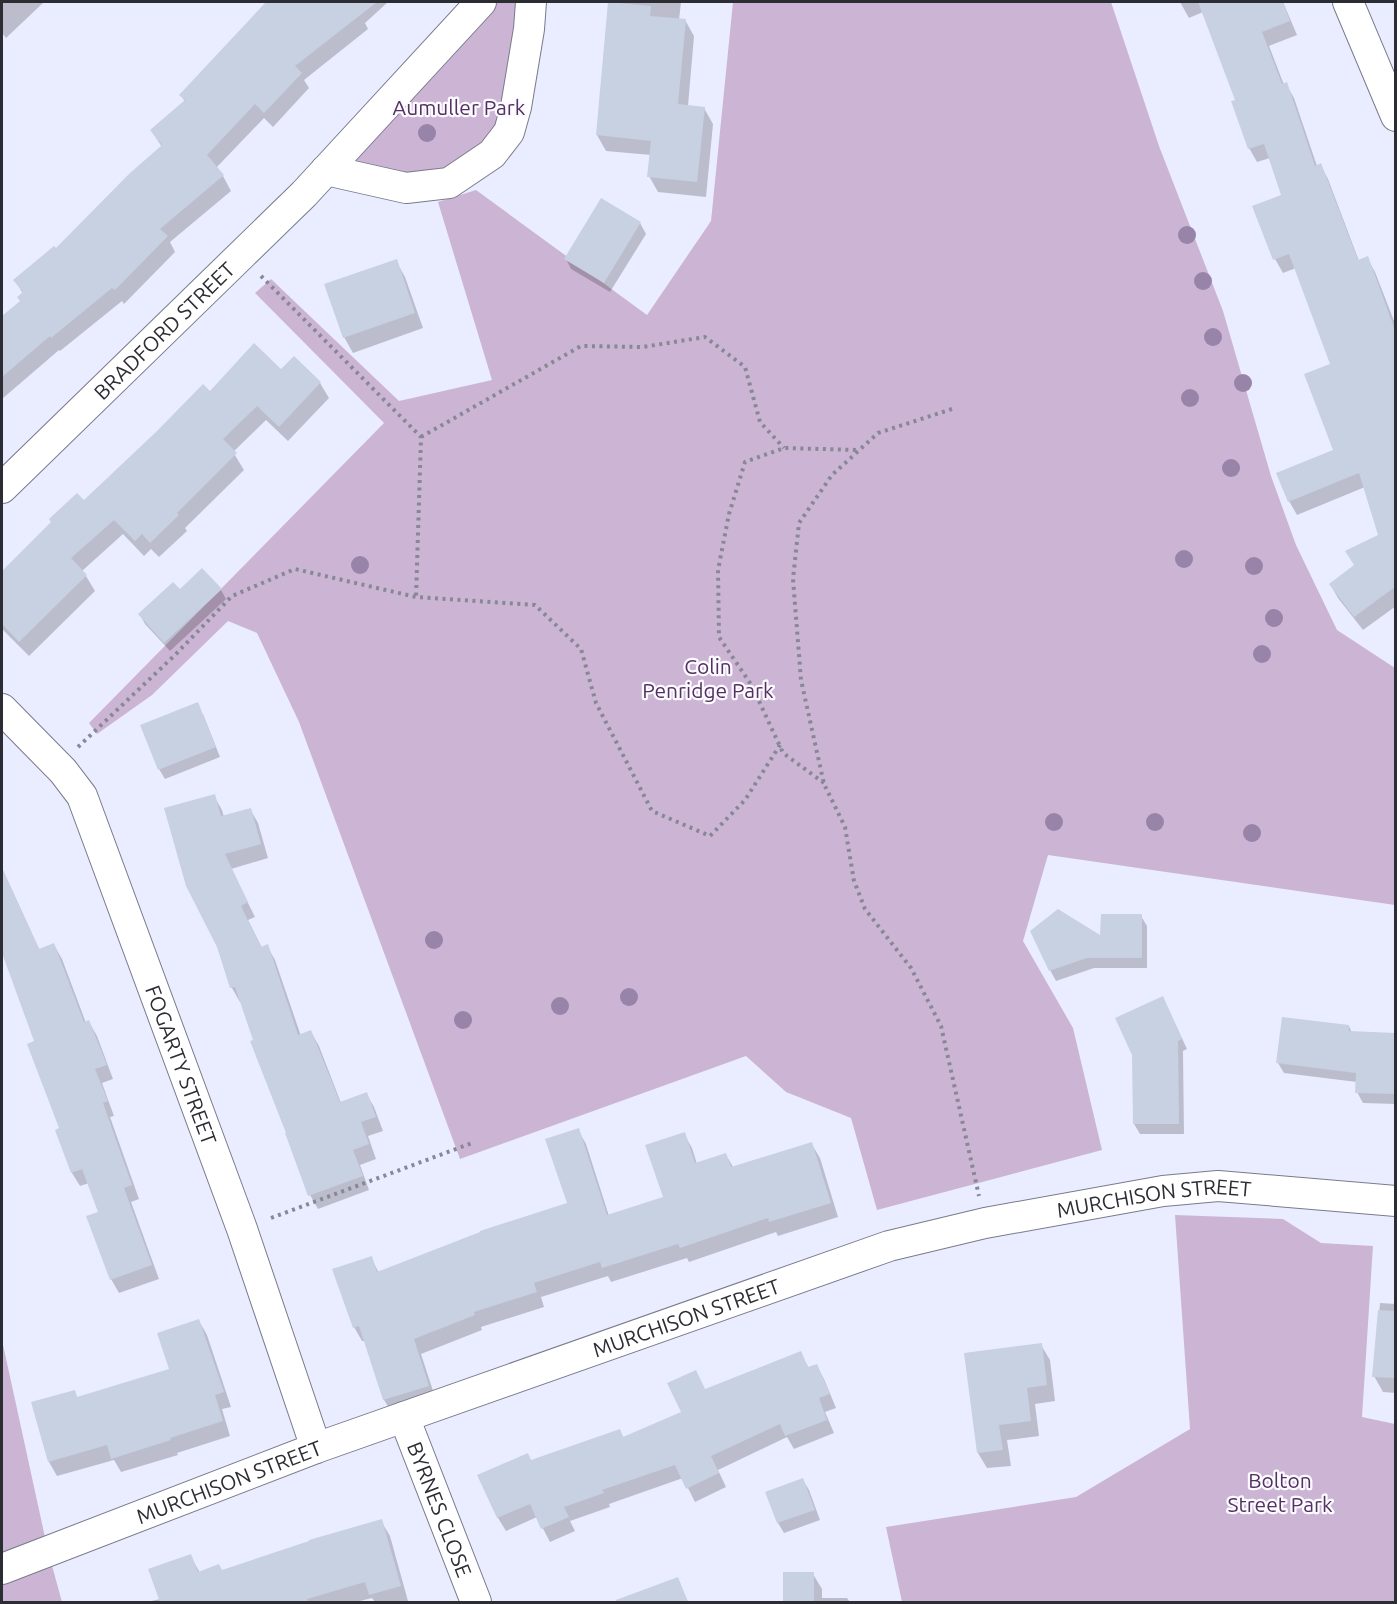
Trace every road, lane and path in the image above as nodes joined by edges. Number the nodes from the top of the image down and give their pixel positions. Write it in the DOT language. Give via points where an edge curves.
graph roads {
  1 [pos="481,2"];
  2 [pos="531,2"];
  3 [pos="1348,2"];
  4 [pos="1395,116"];
  5 [pos="326,170"];
  6 [pos="241,257"];
  7 [pos="952,409"];
  8 [pos="421,437"];
  9 [pos="784,448"];
  10 [pos="859,450"];
  11 [pos="2,488"];
  12 [pos="416,597"];
  13 [pos="2,709"];
  14 [pos="780,745"];
  15 [pos="59,766"];
  16 [pos="824,784"];
  17 [pos="472,1143"];
  18 [pos="1395,1201"];
  19 [pos="985,1223"];
  20 [pos="242,1229"];
  21 [pos="404,1417"];
  22 [pos="316,1448"];
  23 [pos="2,1569"];
  24 [pos="476,1602"];
  1 -- 5 [label="street, BRADFORD STREET"];
  2 -- 5 [label="street" via="516,107 509,132 492,154 449,183 406,188"];
  3 -- 4 [label="street"];
  5 -- 6 [label="street, BRADFORD STREET"];
  6 -- 8 [label="path"];
  6 -- 11 [label="street, BRADFORD STREET"];
  7 -- 10 [label="path" via="878,433"];
  8 -- 9 [label="path" via="581,346 643,347 705,337 746,367 760,422"];
  8 -- 12 [label="path"];
  9 -- 10 [label="path"];
  9 -- 14 [label="path" via="746,462 729,514 718,570 719,637 752,686"];
  10 -- 16 [label="path" via="832,475 799,523 793,579 801,680"];
  12 -- 14 [label="path" via="535,604 581,650 596,703 652,811 710,836 746,800"];
  12 -- 15 [label="path" via="295,569 232,596"];
  13 -- 15 [label="street, FOGARTY STREET"];
  14 -- 16 [label="path" via="783,753"];
  15 -- 20 [label="street, FOGARTY STREET" via="81,796"];
  16 -- 19 [label="path" via="845,827 854,881 865,909 911,968 941,1026"];
  17 -- 20 [label="path"];
  18 -- 19 [label="street, MURCHISON STREET" via="1218,1186 1163,1191"];
  19 -- 21 [label="street, MURCHISON STREET" via="889,1246"];
  20 -- 22 [label="street, FOGARTY STREET"];
  21 -- 22 [label="street, MURCHISON STREET"];
  21 -- 24 [label="street, BYRNES CLOSE"];
  22 -- 23 [label="street, MURCHISON STREET"];
}
